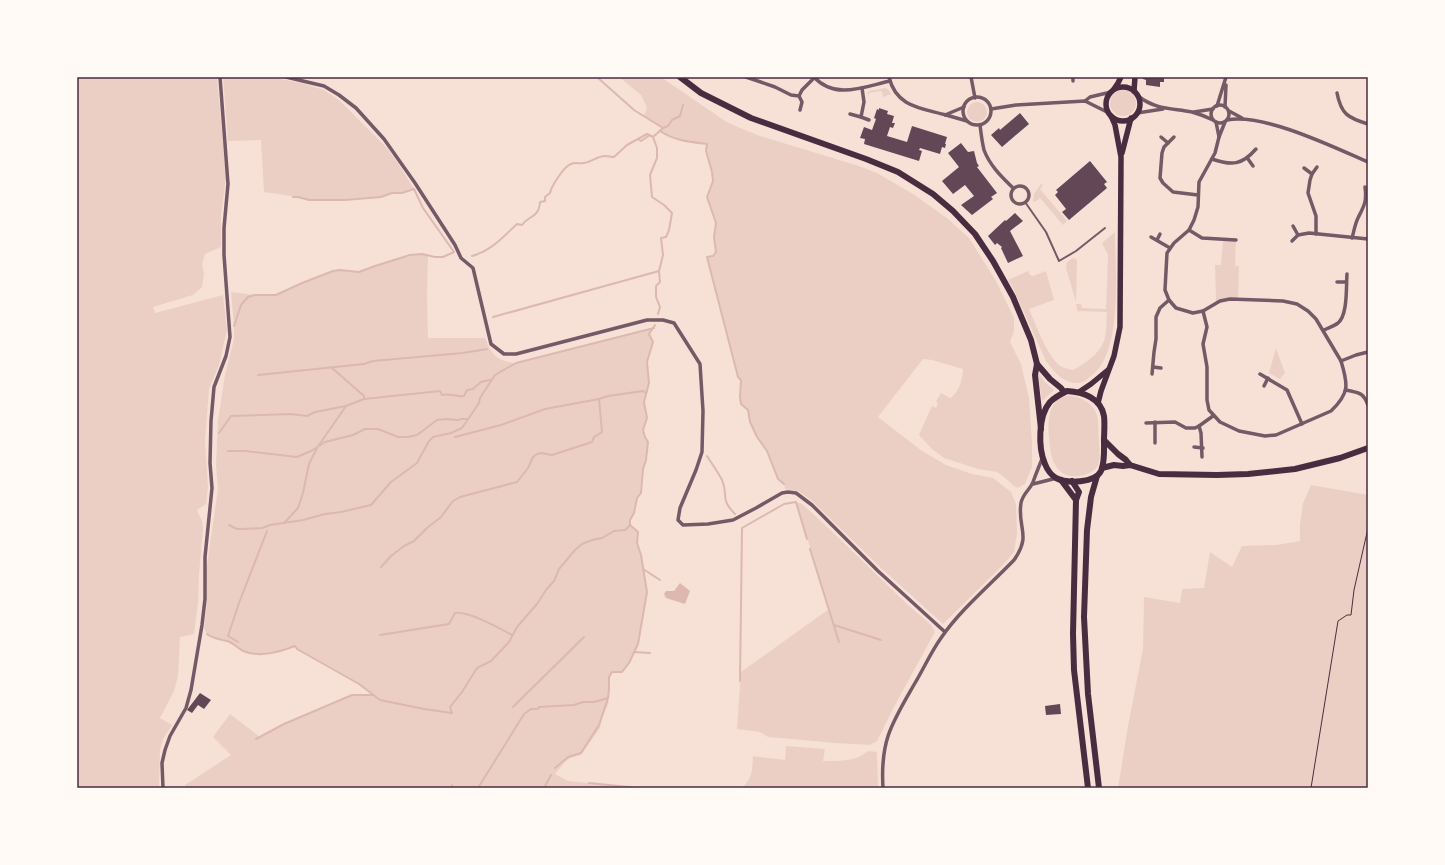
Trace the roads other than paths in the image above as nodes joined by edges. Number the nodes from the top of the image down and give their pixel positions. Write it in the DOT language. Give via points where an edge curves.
graph roads {
  1 [pos="220,77"];
  2 [pos="286,77"];
  3 [pos="680,77"];
  4 [pos="747,77"];
  5 [pos="814,77"];
  6 [pos="971,77"];
  7 [pos="1121,77"];
  8 [pos="1135,77"];
  9 [pos="1226,77"];
  10 [pos="890,79"];
  11 [pos="862,88"];
  12 [pos="1112,90"];
  13 [pos="1134,91"];
  14 [pos="1337,93"];
  15 [pos="799,96"];
  16 [pos="1138,96"];
  17 [pos="974,98"];
  18 [pos="1085,101"];
  19 [pos="1217,106"];
  20 [pos="964,107"];
  21 [pos="1225,107"];
  22 [pos="991,109"];
  23 [pos="1164,109"];
  24 [pos="1213,109"];
  25 [pos="800,110"];
  26 [pos="1229,111"];
  27 [pos="1193,112"];
  28 [pos="1137,113"];
  29 [pos="850,114"];
  30 [pos="1110,114"];
  31 [pos="945,115"];
  32 [pos="861,117"];
  33 [pos="1131,118"];
  34 [pos="1245,119"];
  35 [pos="868,120"];
  36 [pos="967,121"];
  37 [pos="1214,121"];
  38 [pos="1226,121"];
  39 [pos="1368,124"];
  40 [pos="980,125"];
  41 [pos="1161,136"];
  42 [pos="1218,136"];
  43 [pos="1174,137"];
  44 [pos="1168,143"];
  45 [pos="1256,149"];
  46 [pos="1121,157"];
  47 [pos="1212,159"];
  48 [pos="1248,159"];
  49 [pos="1368,162"];
  50 [pos="1253,166"];
  51 [pos="1317,167"];
  52 [pos="1304,168"];
  53 [pos="1312,174"];
  54 [pos="1366,187"];
  55 [pos="1013,188"];
  56 [pos="1198,195"];
  57 [pos="1367,197"];
  58 [pos="1025,202"];
  59 [pos="1292,226"];
  60 [pos="1105,228"];
  61 [pos="1188,230"];
  62 [pos="1160,234"];
  63 [pos="1226,234"];
  64 [pos="1316,234"];
  65 [pos="1298,235"];
  66 [pos="1151,237"];
  67 [pos="1352,238"];
  68 [pos="1368,239"];
  69 [pos="1157,240"];
  70 [pos="1226,240"];
  71 [pos="1236,240"];
  72 [pos="1292,241"];
  73 [pos="1170,248"];
  74 [pos="1347,274"];
  75 [pos="1337,282"];
  76 [pos="1346,282"];
  77 [pos="1169,300"];
  78 [pos="1203,311"];
  79 [pos="1324,330"];
  80 [pos="1368,352"];
  81 [pos="1341,361"];
  82 [pos="1037,364"];
  83 [pos="1153,367"];
  84 [pos="1161,368"];
  85 [pos="1108,370"];
  86 [pos="1152,374"];
  87 [pos="1260,374"];
  88 [pos="1268,378"];
  89 [pos="1264,386"];
  90 [pos="1346,390"];
  91 [pos="1064,392"];
  92 [pos="1079,392"];
  93 [pos="1098,403"];
  94 [pos="1368,405"];
  95 [pos="1213,416"];
  96 [pos="1156,422"];
  97 [pos="1146,423"];
  98 [pos="1302,424"];
  99 [pos="1199,426"];
  100 [pos="1041,429"];
  101 [pos="1104,440"];
  102 [pos="1154,443"];
  103 [pos="1194,447"];
  104 [pos="1203,448"];
  105 [pos="1368,448"];
  106 [pos="1202,457"];
  107 [pos="1043,458"];
  108 [pos="1130,465"];
  109 [pos="1102,468"];
  110 [pos="1097,476"];
  111 [pos="1059,479"];
  112 [pos="1072,481"];
  113 [pos="1033,484"];
  114 [pos="1076,500"];
  115 [pos="946,632"];
  116 [pos="163,788"];
  117 [pos="883,788"];
  118 [pos="1088,788"];
  119 [pos="1099,788"];
  1 -- 116 [label="street" via="228,184 224,255 230,337 226,356 214,386 210,463 212,488 202,626 186,708 165,750 162,764"];
  2 -- 115 [label="street" via="324,86 339,95 356,108 384,139 415,183 461,258 473,268 491,344 504,354 516,354 647,320 674,323 700,364 703,411 702,452 680,508 678,520 683,525 733,520 782,493 796,493 812,505 878,571"];
  3 -- 82 [label="main road" via="702,93 751,118 898,172 933,194 969,228 993,261 1013,297 1031,340"];
  4 -- 15 [label="street" via="790,95"];
  5 -- 11 [label="street" via="836,91"];
  5 -- 15 [label="street"];
  6 -- 17 [label="street"];
  7 -- 12 [label="main road"];
  8 -- 13 [label="main road"];
  9 -- 19 [label="street"];
  9 -- 21 [label="street"];
  10 -- 11 [label="street"];
  10 -- 31 [label="street" via="896,93 906,103"];
  11 -- 32 [label="street" via="864,102"];
  12 -- 13 [label="main road" via="1124,87"];
  12 -- 18 [label="street"];
  12 -- 30 [label="main road" via="1106,99"];
  13 -- 16 [label="main road"];
  14 -- 39 [label="street" via="1339,106 1343,112"];
  15 -- 25 [label="street" via="802,102"];
  16 -- 23 [label="street" via="1145,102"];
  16 -- 28 [label="main road" via="1140,102"];
  17 -- 20 [label="street"];
  17 -- 22 [label="street" via="984,99"];
  18 -- 22 [label="street"];
  18 -- 30 [label="street"];
  19 -- 21 [label="street"];
  19 -- 24 [label="street"];
  20 -- 31 [label="street"];
  20 -- 36 [label="street"];
  21 -- 26 [label="street"];
  22 -- 40 [label="street" via="990,117"];
  23 -- 27 [label="street"];
  23 -- 28 [label="street"];
  24 -- 27 [label="street"];
  24 -- 37 [label="street"];
  26 -- 34 [label="street"];
  26 -- 38 [label="street" via="1230,115"];
  27 -- 37 [label="street"];
  28 -- 33 [label="main road"];
  29 -- 32 [label="street"];
  30 -- 33 [label="main road" via="1118,120"];
  30 -- 46 [label="main road" via="1115,125"];
  31 -- 36 [label="street"];
  32 -- 35 [label="street"];
  33 -- 46 [label="main road"];
  34 -- 38 [label="street"];
  34 -- 49 [label="street" via="1277,126"];
  36 -- 40 [label="street"];
  37 -- 38 [label="street"];
  37 -- 42 [label="street"];
  38 -- 42 [label="street"];
  40 -- 55 [label="street" via="988,158"];
  41 -- 44 [label="street"];
  42 -- 47 [label="street"];
  43 -- 44 [label="street"];
  44 -- 56 [label="street" via="1162,153 1160,178 1163,184 1173,192"];
  45 -- 48 [label="street"];
  46 -- 85 [label="main road" via="1120,327 1114,356"];
  47 -- 48 [label="street" via="1234,163"];
  47 -- 56 [label="street" via="1199,182"];
  48 -- 50 [label="street"];
  51 -- 53 [label="street"];
  52 -- 53 [label="street"];
  53 -- 64 [label="street" via="1308,193 1316,216"];
  54 -- 57 [label="street"];
  55 -- 58 [label="street" via="1013,201 1020,204"];
  55 -- 58 [label="street" via="1019,186 1027,189 1028,197"];
  56 -- 61 [label="street" via="1198,207"];
  57 -- 67 [label="street"];
  58 -- 60 [label="lane" via="1046,232 1059,261"];
  59 -- 65 [label="street"];
  61 -- 70 [label="street" via="1202,238"];
  61 -- 73 [label="street"];
  62 -- 69 [label="street"];
  63 -- 70 [label="lane"];
  64 -- 65 [label="street"];
  64 -- 67 [label="street"];
  65 -- 72 [label="street"];
  66 -- 69 [label="street"];
  67 -- 68 [label="street"];
  69 -- 73 [label="street"];
  70 -- 71 [label="street"];
  73 -- 77 [label="street" via="1166,261 1165,290"];
  74 -- 76 [label="street"];
  75 -- 76 [label="street"];
  76 -- 79 [label="street" via="1342,317 1338,323"];
  77 -- 78 [label="street" via="1176,308 1185,312"];
  77 -- 83 [label="street" via="1156,316"];
  78 -- 79 [label="street" via="1220,301 1230,299 1283,301 1297,304 1308,311"];
  78 -- 95 [label="street" via="1207,327 1203,344 1207,367 1207,400"];
  79 -- 81 [label="street"];
  80 -- 81 [label="street"];
  81 -- 90 [label="street"];
  82 -- 91 [label="main road"];
  82 -- 100 [label="main road" via="1035,375"];
  83 -- 84 [label="street"];
  83 -- 86 [label="street"];
  85 -- 92 [label="main road"];
  85 -- 93 [label="main road"];
  87 -- 88 [label="street"];
  88 -- 89 [label="street"];
  88 -- 98 [label="street" via="1287,390"];
  90 -- 94 [label="street" via="1364,396"];
  90 -- 98 [label="street" via="1331,410"];
  91 -- 92 [label="main road"];
  91 -- 100 [label="main road" via="1049,403"];
  92 -- 93 [label="main road"];
  93 -- 101 [label="main road" via="1104,415"];
  95 -- 98 [label="street" via="1239,431 1265,436 1276,435"];
  95 -- 99 [label="street"];
  96 -- 97 [label="street"];
  96 -- 99 [label="street" via="1175,422 1186,428"];
  96 -- 102 [label="street"];
  99 -- 104 [label="street"];
  100 -- 107 [label="main road"];
  101 -- 108 [label="main road"];
  101 -- 109 [label="main road"];
  103 -- 104 [label="street"];
  104 -- 106 [label="street"];
  105 -- 108 [label="main road" via="1295,469 1248,474 1159,474"];
  107 -- 111 [label="main road" via="1049,471"];
  107 -- 113 [label="street"];
  108 -- 109 [label="main road"];
  109 -- 110 [label="main road"];
  110 -- 112 [label="main road" via="1083,481"];
  110 -- 119 [label="main road" via="1091,497 1087,530 1084,617 1088,694"];
  111 -- 112 [label="main road"];
  111 -- 113 [label="street"];
  111 -- 114 [label="main road"];
  112 -- 114 [label="main road" via="1079,492"];
  113 -- 115 [label="street" via="1021,502 1024,539 1018,554"];
  114 -- 118 [label="main road" via="1074,670"];
  115 -- 117 [label="street" via="891,727 883,758"];
}
